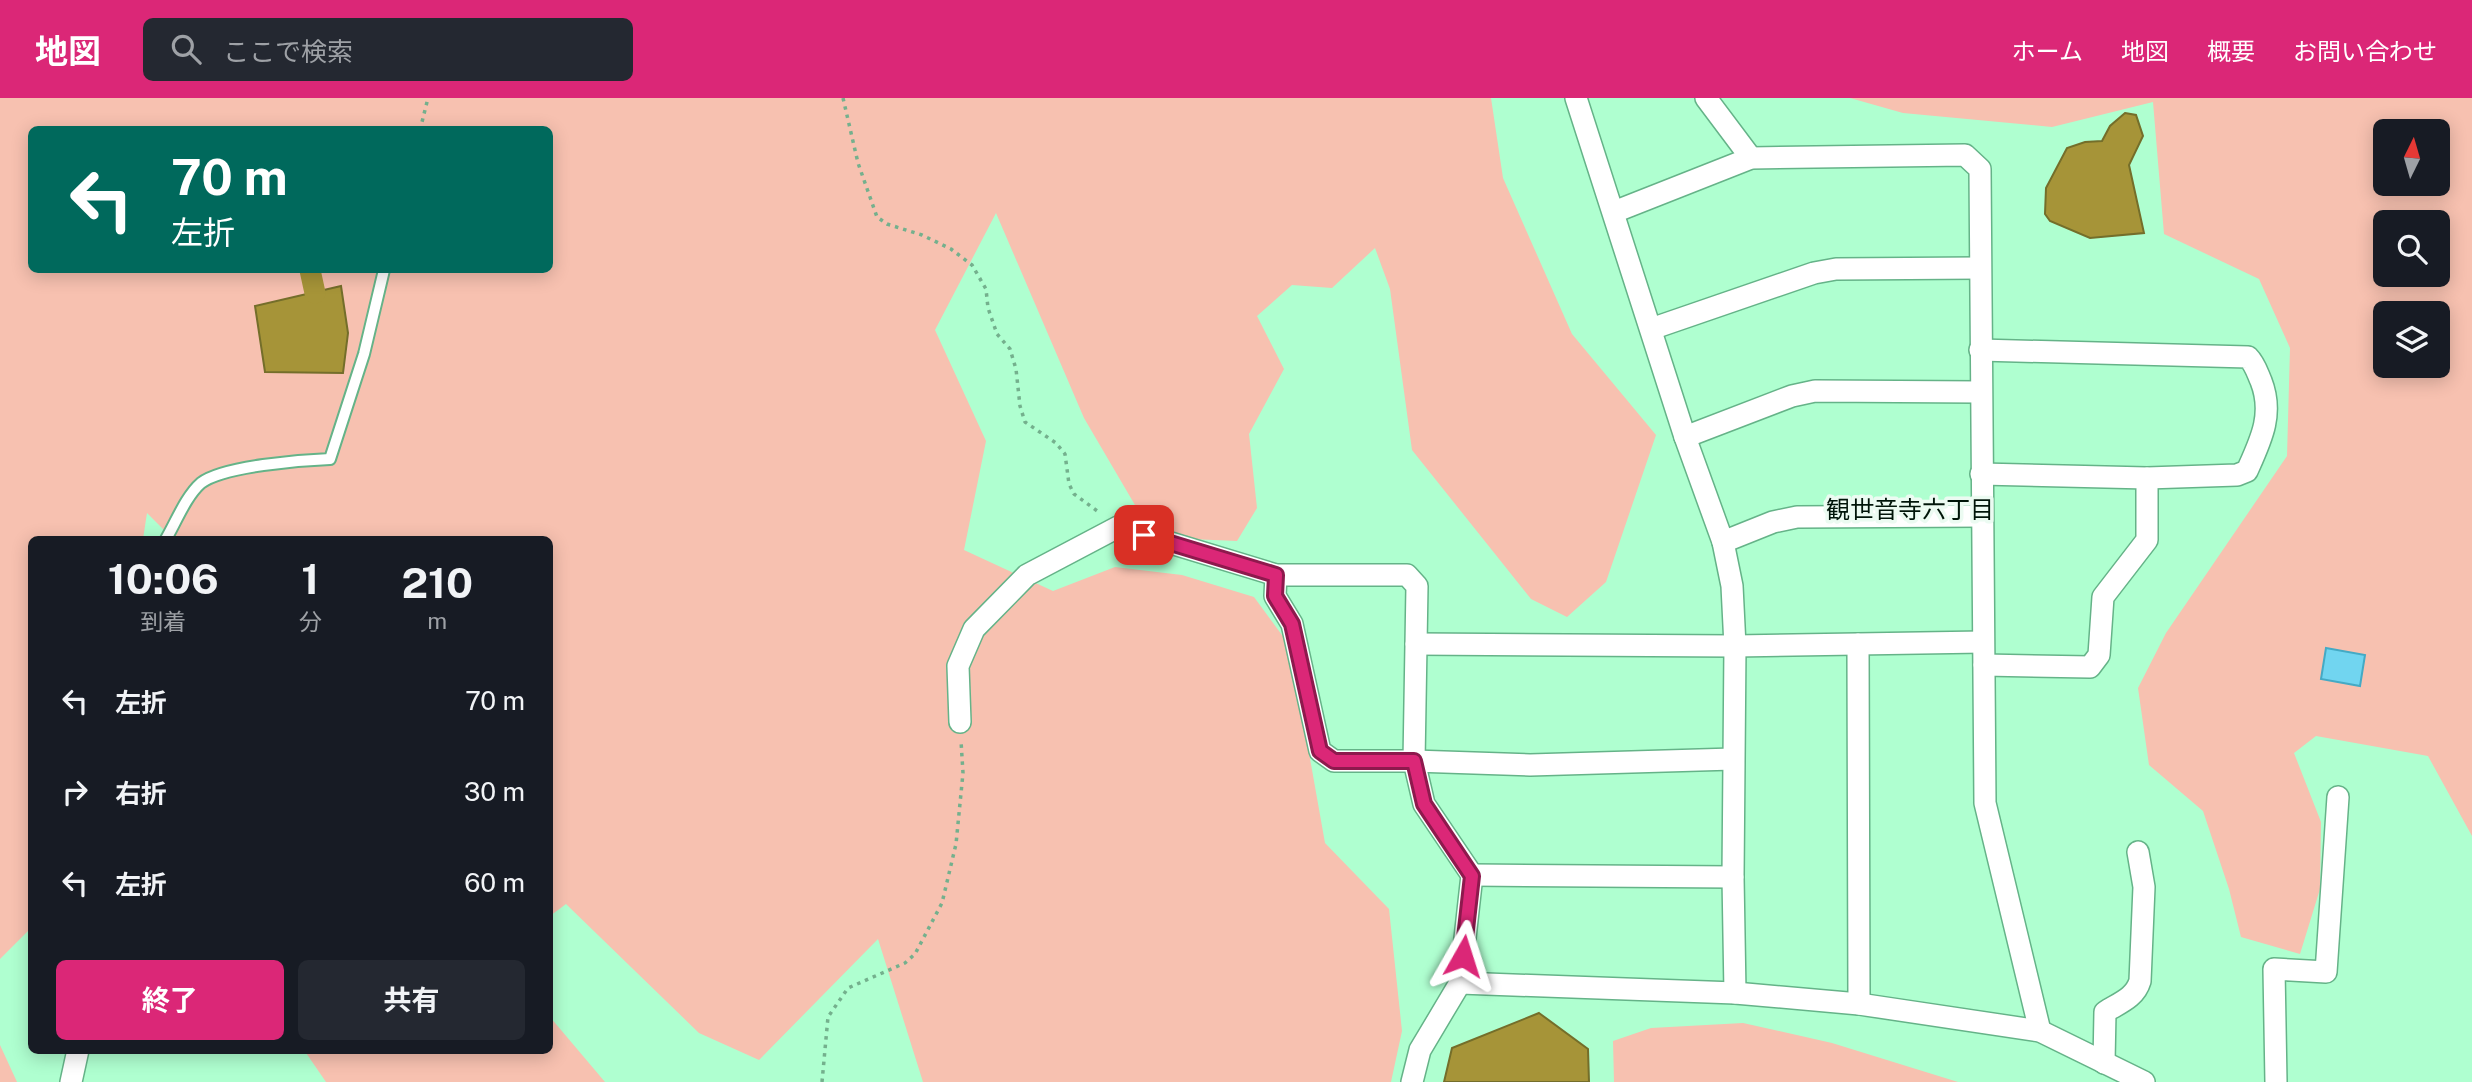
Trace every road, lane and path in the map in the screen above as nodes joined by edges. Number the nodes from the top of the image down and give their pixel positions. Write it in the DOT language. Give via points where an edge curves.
graph roads {
  1 [pos="428,98"];
  2 [pos="843,98"];
  3 [pos="1576,98"];
  4 [pos="1706,98"];
  5 [pos="421,126"];
  6 [pos="1751,158"];
  7 [pos="1614,212"];
  8 [pos="1980,268"];
  9 [pos="383,273"];
  10 [pos="1651,329"];
  11 [pos="1980,350"];
  12 [pos="1980,392"];
  13 [pos="1685,438"];
  14 [pos="1981,474"];
  15 [pos="2147,478"];
  16 [pos="1982,516"];
  17 [pos="1118,527"];
  18 [pos="168,536"];
  19 [pos="1723,542"];
  20 [pos="1276,575"];
  21 [pos="1983,642"];
  22 [pos="1416,644"];
  23 [pos="1857,644"];
  24 [pos="1735,646"];
  25 [pos="1983,665"];
  26 [pos="960,722"];
  27 [pos="1733,759"];
  28 [pos="1414,761"];
  29 [pos="2338,797"];
  30 [pos="2138,852"];
  31 [pos="1472,876"];
  32 [pos="1733,877"];
  33 [pos="1460,983"];
  34 [pos="1735,993"];
  35 [pos="1859,1004"];
  36 [pos="2040,1031"];
  37 [pos="77,1054"];
  38 [pos="2104,1063"];
  39 [pos="71,1082"];
  40 [pos="822,1082"];
  41 [pos="1412,1082"];
  42 [pos="2144,1082"];
  43 [pos="2276,1082"];
  1 -- 5 [label="path"];
  2 -- 17 [label="path" via="877,217 922,234 972,265 986,289 998,334 1010,349 1025,422 1065,454 1074,494"];
  3 -- 7 [label="street"];
  4 -- 6 [label="street"];
  6 -- 7 [label="street"];
  6 -- 8 [label="street" via="1965,155 1980,169"];
  7 -- 10 [label="street"];
  8 -- 10 [label="street" via="1836,269"];
  8 -- 11 [label="street"];
  9 -- 18 [label="lane" via="364,354 330,459 272,463 215,476 194,491"];
  10 -- 13 [label="street"];
  11 -- 12 [label="street"];
  11 -- 15 [label="street" via="2248,357 2266,395 2267,412 2266,428 2247,471"];
  12 -- 13 [label="street" via="1815,391"];
  12 -- 14 [label="street"];
  13 -- 19 [label="street"];
  14 -- 15 [label="street"];
  14 -- 16 [label="street"];
  15 -- 25 [label="street" via="2147,540 2103,597 2099,655 2090,667"];
  16 -- 19 [label="street" via="1797,517"];
  16 -- 21 [label="street"];
  17 -- 20 [label="street"];
  17 -- 26 [label="street" via="1027,575 974,629 958,666"];
  19 -- 24 [label="street" via="1732,586"];
  20 -- 22 [label="street" via="1407,575 1417,586"];
  20 -- 28 [label="street" via="1275,596 1292,624 1320,751 1334,761"];
  21 -- 23 [label="street"];
  21 -- 25 [label="street"];
  22 -- 24 [label="street"];
  22 -- 28 [label="street"];
  23 -- 24 [label="street"];
  23 -- 35 [label="street"];
  24 -- 27 [label="street"];
  25 -- 36 [label="street" via="1985,803"];
  26 -- 40 [label="path" via="963,773 957,844 942,903 915,954 905,963 848,988 828,1017"];
  27 -- 28 [label="street" via="1530,765"];
  27 -- 32 [label="street"];
  28 -- 31 [label="street" via="1424,804"];
  29 -- 43 [label="street" via="2326,972 2274,969"];
  30 -- 38 [label="street" via="2144,887 2140,981 2137,991 2105,1012"];
  31 -- 32 [label="street"];
  31 -- 33 [label="street"];
  32 -- 34 [label="street"];
  33 -- 34 [label="street"];
  33 -- 41 [label="street" via="1420,1050"];
  34 -- 35 [label="street"];
  35 -- 36 [label="street"];
  36 -- 38 [label="street"];
  37 -- 39 [label="street"];
  38 -- 42 [label="street"];
}
